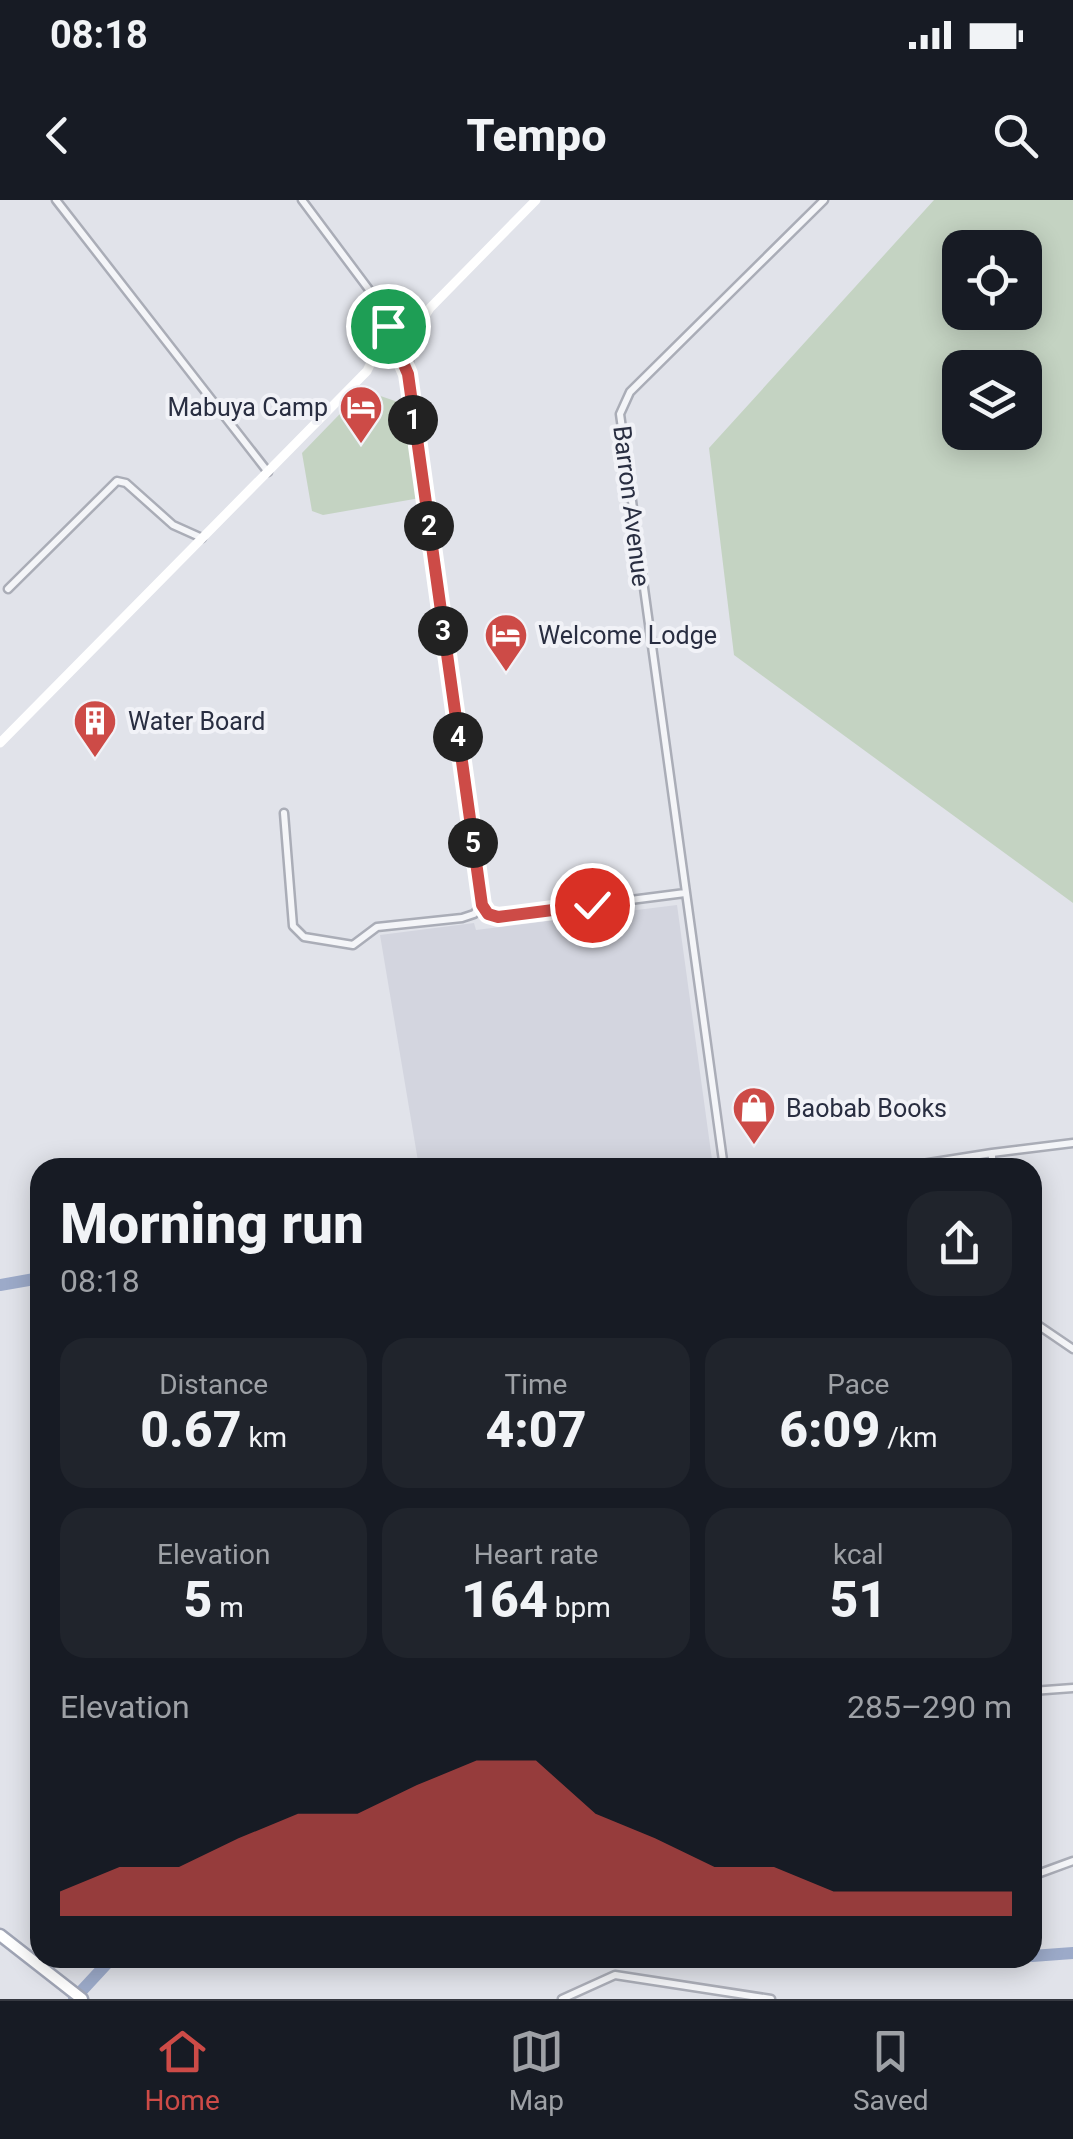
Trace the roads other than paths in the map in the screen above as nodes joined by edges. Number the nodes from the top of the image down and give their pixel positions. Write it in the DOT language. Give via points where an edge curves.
graph roads {
  1 [pos="56,200"];
  2 [pos="302,200"];
  3 [pos="536,200"];
  4 [pos="824,200"];
  5 [pos="379,303"];
  6 [pos="430,308"];
  7 [pos="399,321"];
  8 [pos="383,336"];
  9 [pos="410,341"];
  10 [pos="395,354"];
  11 [pos="367,371"];
  12 [pos="408,374"];
  13 [pos="268,472"];
  14 [pos="202,538"];
  15 [pos="8,589"];
  16 [pos="0,742"];
  17 [pos="284,813"];
  18 [pos="686,893"];
  19 [pos="482,905"];
  20 [pos="1073,1144"];
  21 [pos="992,1153"];
  22 [pos="723,1158"];
  23 [pos="960,1158"];
  24 [pos="992,1158"];
  25 [pos="1042,1327"];
  26 [pos="1073,1349"];
  27 [pos="1073,1688"];
  28 [pos="1042,1690"];
  29 [pos="1073,1861"];
  30 [pos="1042,1872"];
  31 [pos="0,1935"];
  32 [pos="30,1958"];
  33 [pos="43,1968"];
  34 [pos="82,1999"];
  35 [pos="562,1999"];
  36 [pos="772,1999"];
  1 -- 13 [label="street"];
  2 -- 5 [label="street"];
  3 -- 6 [label="main road"];
  4 -- 18 [label="street, Barron Avenue" via="621,406"];
  5 -- 7 [label="street"];
  5 -- 8 [label="street"];
  6 -- 7 [label="main road"];
  6 -- 9 [label="main road"];
  7 -- 8 [label="main road"];
  7 -- 9 [label="main road" via="409,326"];
  8 -- 10 [label="main road" via="385,349"];
  8 -- 11 [label="main road"];
  9 -- 10 [label="main road"];
  9 -- 12 [label="street"];
  10 -- 11 [label="main road"];
  10 -- 12 [label="street"];
  11 -- 13 [label="main road"];
  12 -- 19 [label="street"];
  13 -- 14 [label="main road"];
  14 -- 15 [label="street" via="173,525 117,481"];
  14 -- 16 [label="main road"];
  17 -- 19 [label="street" via="293,926 304,937 353,945 377,926 462,918"];
  18 -- 19 [label="street" via="498,917"];
  18 -- 22 [label="street"];
  20 -- 21 [label="street"];
  21 -- 23 [label="street"];
  21 -- 24 [label="street"];
  25 -- 26 [label="street"];
  27 -- 28 [label="street"];
  29 -- 30 [label="street"];
  31 -- 32 [label="main road"];
  33 -- 34 [label="main road"];
  35 -- 36 [label="street" via="615,1975"];
}
